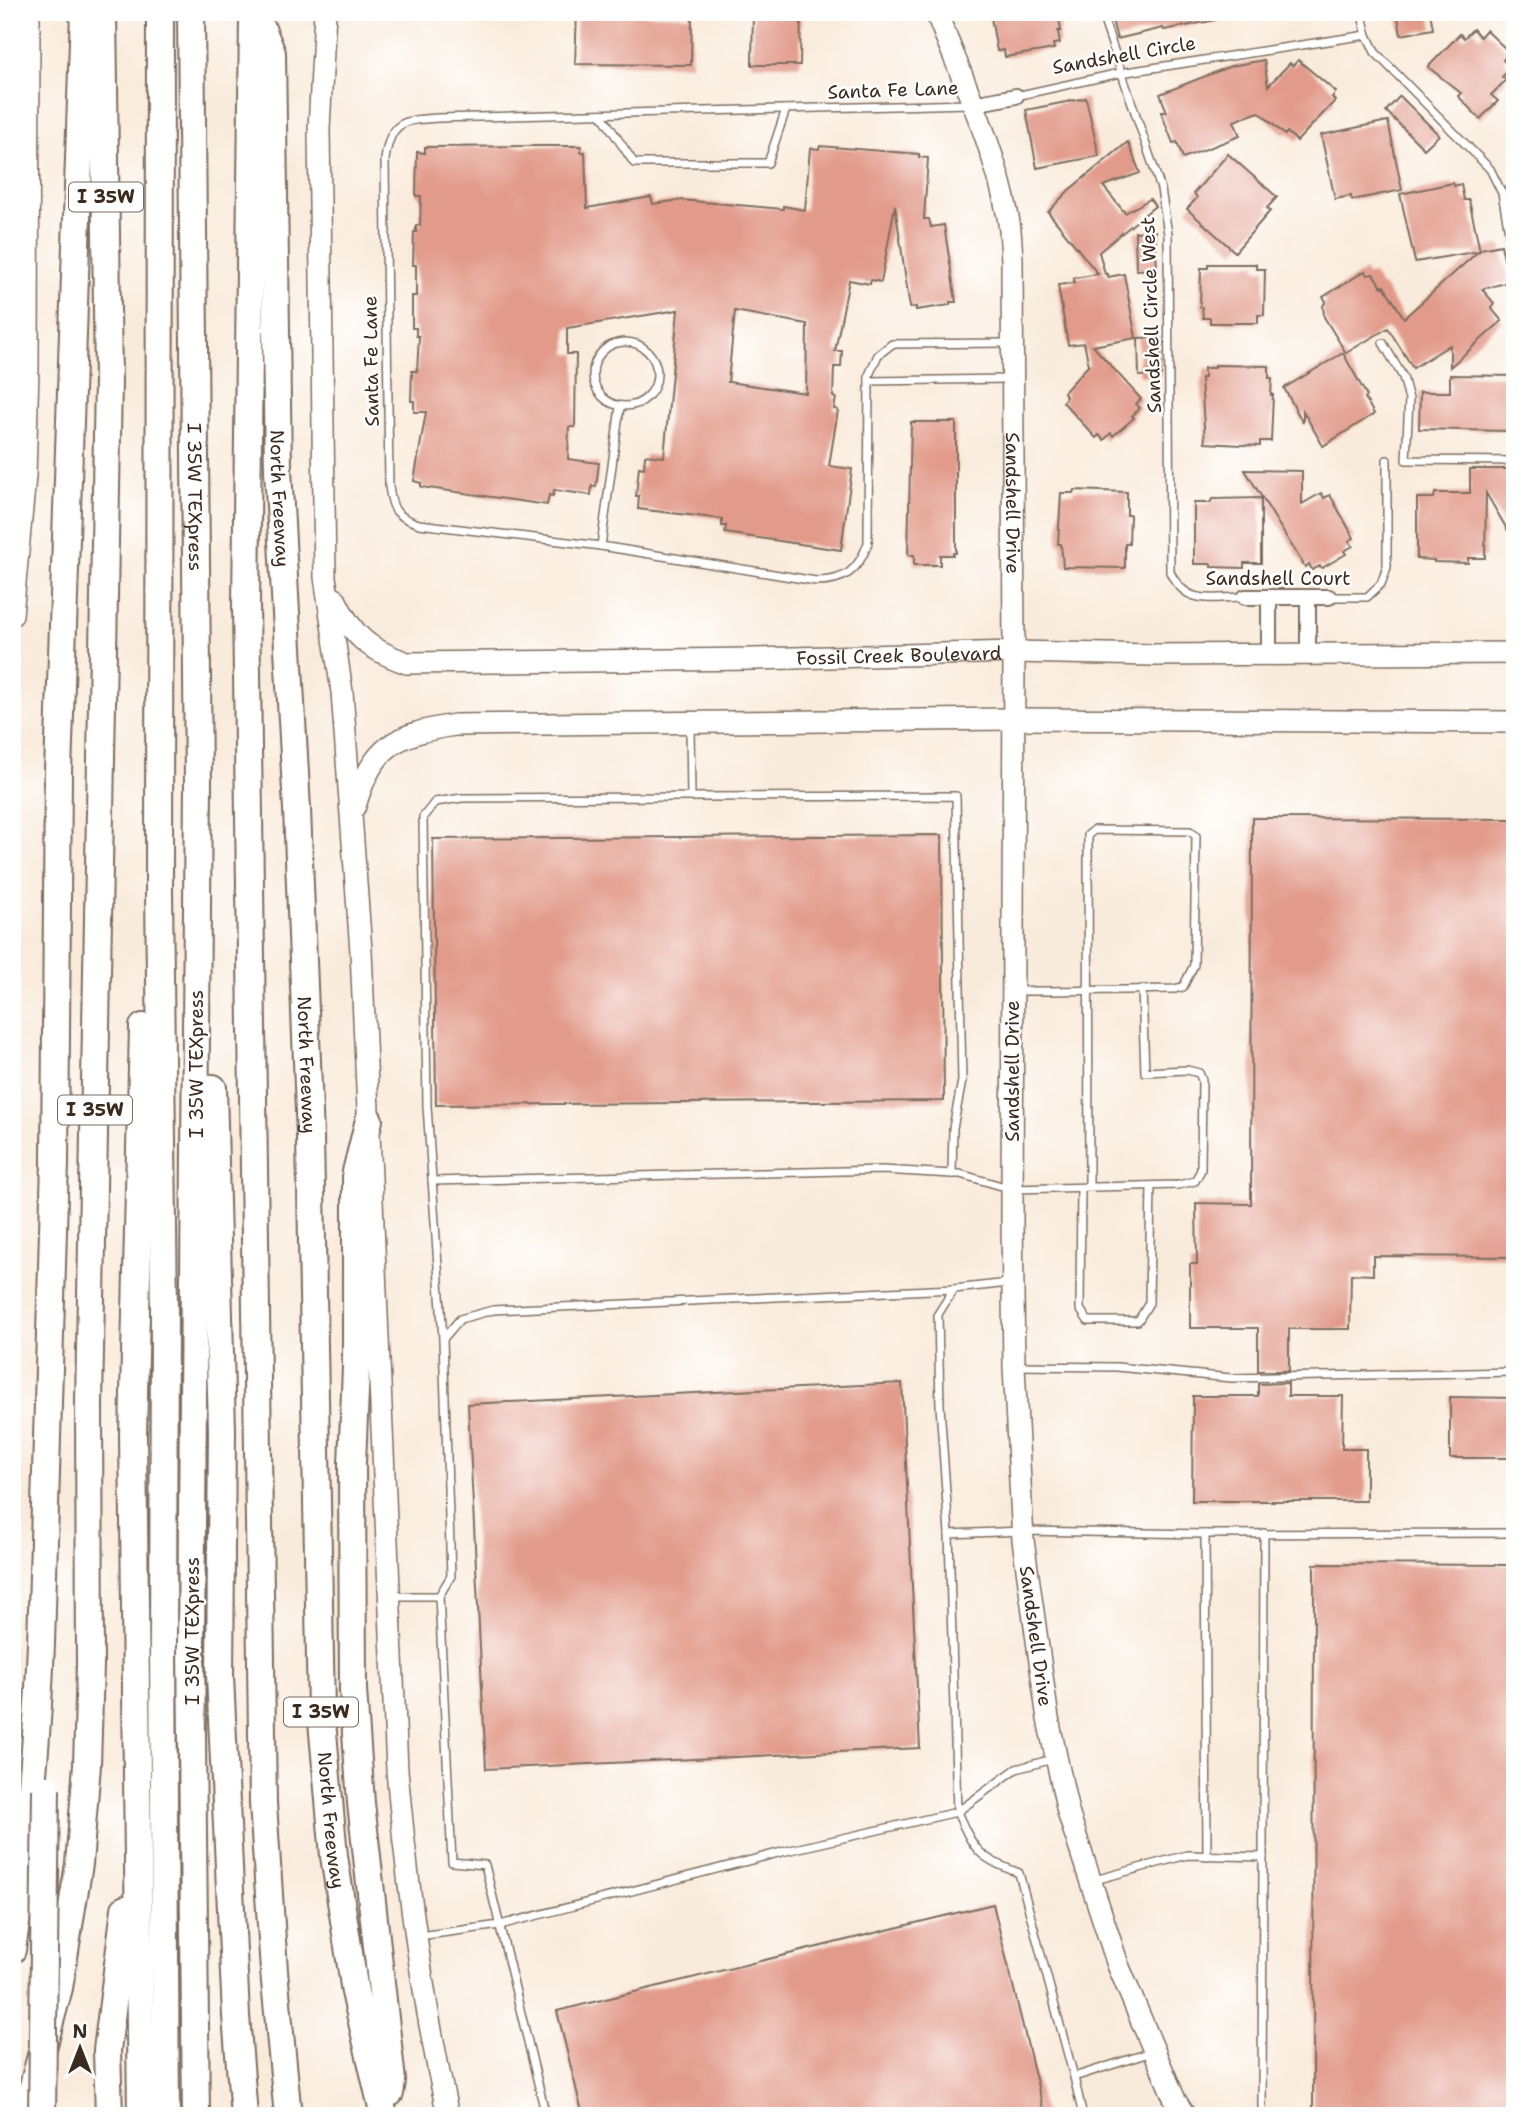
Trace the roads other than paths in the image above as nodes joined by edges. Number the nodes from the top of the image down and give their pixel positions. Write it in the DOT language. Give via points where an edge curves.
graph roads {
  1 [pos="29,12"];
  2 [pos="84,12"];
  3 [pos="103,12"];
  4 [pos="160,12"];
  5 [pos="191,12"];
  6 [pos="254,12"];
  7 [pos="325,12"];
  8 [pos="936,12"];
  9 [pos="1101,12"];
  10 [pos="1361,12"];
  11 [pos="1367,34"];
  12 [pos="1120,73"];
  13 [pos="1016,96"];
  14 [pos="973,104"];
  15 [pos="786,109"];
  16 [pos="601,114"];
  17 [pos="1515,267"];
  18 [pos="1012,343"];
  19 [pos="1383,344"];
  20 [pos="1013,379"];
  21 [pos="869,381"];
  22 [pos="620,407"];
  23 [pos="1170,460"];
  24 [pos="1387,460"];
  25 [pos="1515,461"];
  26 [pos="601,546"];
  27 [pos="325,577"];
  28 [pos="1245,597"];
  29 [pos="1269,597"];
  30 [pos="1308,597"];
  31 [pos="1329,597"];
  32 [pos="12,615"];
  33 [pos="1014,652"];
  34 [pos="1515,653"];
  35 [pos="1269,654"];
  36 [pos="1308,654"];
  37 [pos="1013,719"];
  38 [pos="1515,722"];
  39 [pos="690,723"];
  40 [pos="691,797"];
  41 [pos="351,818"];
  42 [pos="198,905"];
  43 [pos="159,930"];
  44 [pos="1142,989"];
  45 [pos="1088,990"];
  46 [pos="1013,992"];
  47 [pos="369,1120"];
  48 [pos="952,1174"];
  49 [pos="432,1181"];
  50 [pos="1152,1186"];
  51 [pos="1085,1187"];
  52 [pos="1012,1189"];
  53 [pos="1013,1283"];
  54 [pos="954,1289"];
  55 [pos="443,1339"];
  56 [pos="1014,1366"];
  57 [pos="1515,1372"];
  58 [pos="1022,1531"];
  59 [pos="1264,1533"];
  60 [pos="1515,1533"];
  61 [pos="949,1534"];
  62 [pos="1205,1534"];
  63 [pos="439,1595"];
  64 [pos="390,1597"];
  65 [pos="43,1709"];
  66 [pos="1057,1758"];
  67 [pos="137,1806"];
  68 [pos="957,1812"];
  69 [pos="1207,1856"];
  70 [pos="1263,1857"];
  71 [pos="1090,1881"];
  72 [pos="230,1917"];
  73 [pos="500,1925"];
  74 [pos="416,1937"];
  75 [pos="12,1950"];
  76 [pos="1154,2051"];
  77 [pos="1074,2077"];
  78 [pos="25,2116"];
  79 [pos="41,2116"];
  80 [pos="108,2116"];
  81 [pos="141,2116"];
  82 [pos="166,2116"];
  83 [pos="196,2116"];
  84 [pos="229,2116"];
  85 [pos="244,2116"];
  86 [pos="288,2116"];
  87 [pos="386,2116"];
  88 [pos="448,2116"];
  89 [pos="545,2116"];
  90 [pos="1083,2116"];
  91 [pos="1185,2116"];
  92 [pos="1262,2116"];
  1 -- 32 [label="main road" via="25,476"];
  2 -- 65 [label="highway" via="59,759"];
  3 -- 78 [label="highway, I 35W" via="108,381 87,1765 79,1864 59,1989"];
  4 -- 43 [label="highway, I 35W TEXpress"];
  5 -- 42 [label="highway, I 35W TEXpress"];
  6 -- 86 [label="highway" via="246,604 263,1803"];
  6 -- 87 [label="highway, North Freeway / I 35W" via="272,53 278,470 310,1138 321,1710 334,1856 355,1992"];
  7 -- 27 [label="main road" via="319,129"];
  8 -- 14 [label="main road, Sandshell Drive"];
  9 -- 12 [label="lane, Sandshell Circle West"];
  10 -- 11 [label="lane"];
  11 -- 12 [label="lane, Sandshell Circle"];
  11 -- 17 [label="lane" via="1375,52 1490,169 1502,193"];
  12 -- 13 [label="lane, Sandshell Circle"];
  12 -- 23 [label="lane, Sandshell Circle West" via="1161,189 1168,234"];
  13 -- 14 [label="street, Sandshell Circle"];
  14 -- 15 [label="lane, Santa Fe Lane"];
  14 -- 18 [label="main road, Sandshell Drive" via="1009,220"];
  15 -- 16 [label="lane, Santa Fe Lane"];
  15 -- 16 [label="lane" via="768,163 634,163"];
  16 -- 26 [label="lane, Santa Fe Lane" via="410,120 391,132 384,160 388,486 397,514 419,524"];
  18 -- 20 [label="main road, Sandshell Drive"];
  18 -- 21 [label="lane, Santa Fe Lane" via="892,344 878,355"];
  19 -- 25 [label="lane" via="1403,377 1409,399 1406,460"];
  20 -- 21 [label="lane"];
  20 -- 33 [label="main road, Sandshell Drive"];
  21 -- 26 [label="lane, Santa Fe Lane" via="868,543 849,574 835,581 816,581"];
  22 -- 22 [label="lane" via="639,404 653,392 658,374 653,356 638,344 619,341 602,349 593,365 593,384 603,400"];
  22 -- 26 [label="lane"];
  23 -- 28 [label="lane, Sandshell Court" via="1170,572 1176,586 1189,597"];
  24 -- 31 [label="lane, Sandshell Court" via="1387,568 1381,584 1367,597"];
  27 -- 33 [label="main road, Fossil Creek Boulevard" via="346,624 378,653 407,663"];
  27 -- 41 [label="main road" via="342,692"];
  28 -- 29 [label="street, Sandshell Court"];
  29 -- 30 [label="street, Sandshell Court"];
  29 -- 35 [label="street"];
  30 -- 31 [label="street, Sandshell Court"];
  30 -- 36 [label="street"];
  33 -- 35 [label="main road, Fossil Creek Boulevard"];
  33 -- 37 [label="main road, Sandshell Drive"];
  34 -- 36 [label="main road, Fossil Creek Boulevard"];
  35 -- 36 [label="main road, Fossil Creek Boulevard"];
  37 -- 38 [label="main road"];
  37 -- 39 [label="main road"];
  37 -- 46 [label="main road, Sandshell Drive"];
  39 -- 40 [label="lane"];
  39 -- 41 [label="main road" via="424,729 380,753 363,779"];
  40 -- 48 [label="lane" via="956,796 962,1081 953,1128"];
  40 -- 49 [label="lane" via="462,798 435,802 423,817 426,1106"];
  41 -- 47 [label="main road"];
  42 -- 72 [label="highway" via="210,958 222,1430 220,1676"];
  42 -- 83 [label="highway, I 35W TEXpress" via="191,1631"];
  43 -- 67 [label="highway" via="145,962 135,1308"];
  43 -- 82 [label="highway, I 35W TEXpress"];
  44 -- 45 [label="lane"];
  44 -- 45 [label="lane" via="1182,987 1194,965 1196,836 1190,831 1094,830 1088,835"];
  44 -- 50 [label="lane" via="1145,1072 1187,1070 1199,1073 1202,1080 1201,1170 1195,1181"];
  45 -- 46 [label="lane"];
  45 -- 51 [label="lane"];
  46 -- 52 [label="main road, Sandshell Drive"];
  47 -- 64 [label="main road"];
  47 -- 87 [label="highway" via="356,1172 354,1690 361,1803 392,2081"];
  48 -- 49 [label="lane" via="883,1170"];
  48 -- 52 [label="lane"];
  49 -- 55 [label="lane"];
  50 -- 51 [label="lane"];
  50 -- 51 [label="lane" via="1149,1303 1138,1321 1088,1321 1080,1309"];
  51 -- 52 [label="lane"];
  52 -- 53 [label="main road, Sandshell Drive"];
  53 -- 54 [label="lane"];
  53 -- 56 [label="main road, Sandshell Drive"];
  54 -- 55 [label="lane" via="493,1310 460,1319"];
  54 -- 61 [label="lane" via="938,1314"];
  55 -- 63 [label="lane" via="451,1576"];
  56 -- 57 [label="lane" via="1117,1367 1231,1378"];
  56 -- 58 [label="main road, Sandshell Drive"];
  58 -- 61 [label="lane"];
  58 -- 62 [label="lane"];
  58 -- 66 [label="main road, Sandshell Drive"];
  59 -- 60 [label="lane"];
  59 -- 62 [label="lane"];
  59 -- 70 [label="lane"];
  61 -- 68 [label="lane"];
  62 -- 69 [label="lane"];
  63 -- 64 [label="lane"];
  63 -- 73 [label="lane" via="452,1862 485,1865"];
  64 -- 74 [label="main road" via="397,1770"];
  65 -- 75 [label="highway"];
  65 -- 79 [label="highway, bridge"];
  66 -- 68 [label="lane" via="1016,1769"];
  66 -- 71 [label="main road, Sandshell Drive"];
  67 -- 80 [label="highway" via="107,2050"];
  67 -- 81 [label="highway"];
  68 -- 73 [label="lane"];
  68 -- 77 [label="lane" via="972,1847 989,1861 1019,1873"];
  69 -- 70 [label="lane"];
  69 -- 71 [label="lane" via="1187,1855"];
  70 -- 92 [label="lane"];
  71 -- 76 [label="main road, Sandshell Drive"];
  72 -- 84 [label="highway" via="223,1987"];
  72 -- 85 [label="highway"];
  73 -- 74 [label="lane"];
  73 -- 89 [label="lane"];
  74 -- 88 [label="main road"];
  76 -- 77 [label="lane"];
  76 -- 91 [label="main road, Sandshell Drive"];
  77 -- 90 [label="lane"];
}
